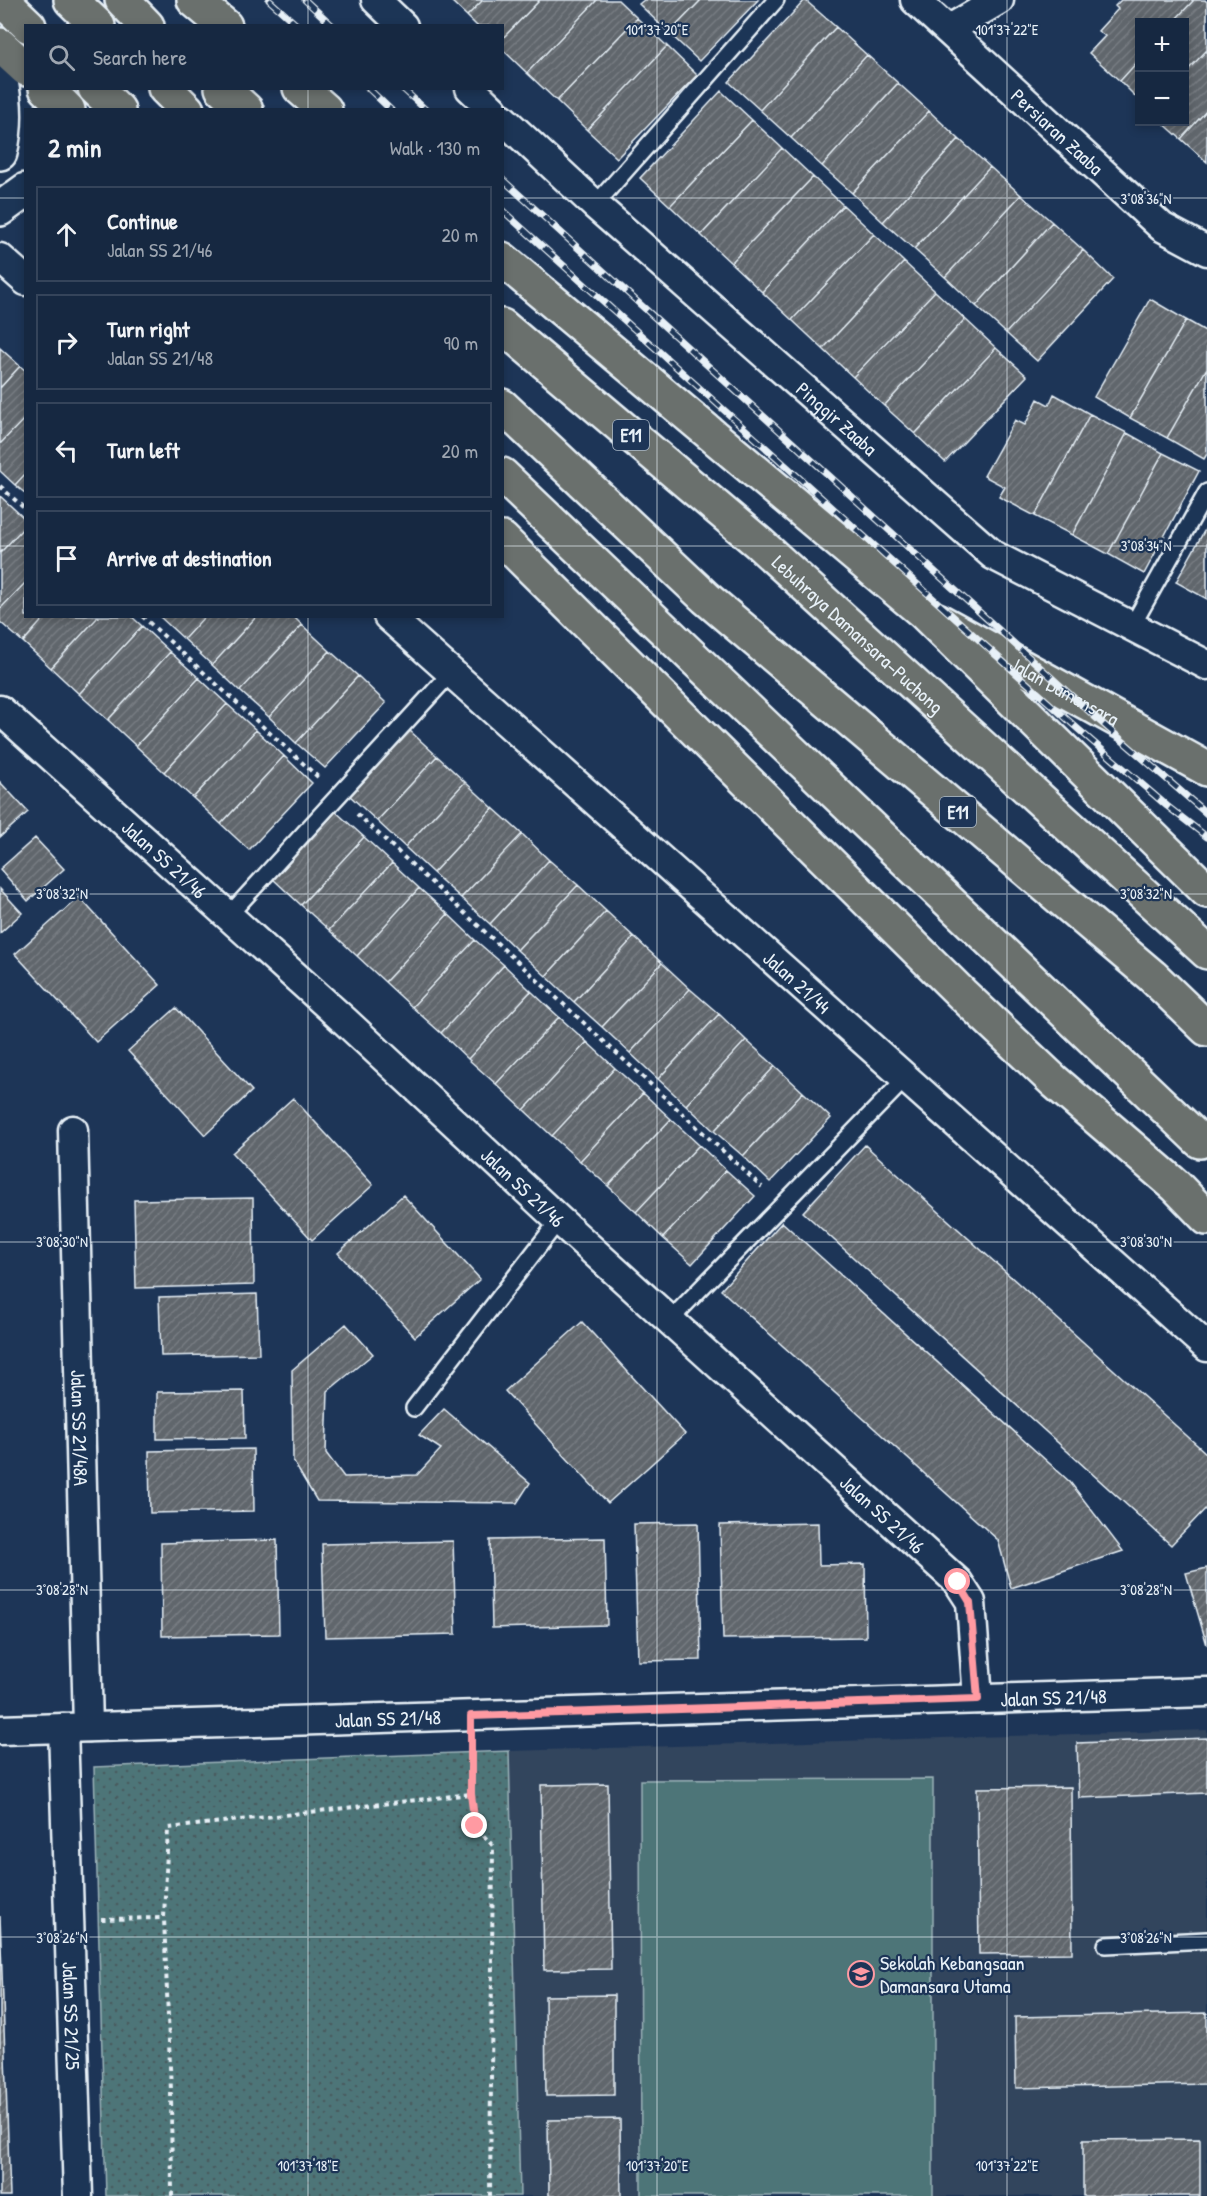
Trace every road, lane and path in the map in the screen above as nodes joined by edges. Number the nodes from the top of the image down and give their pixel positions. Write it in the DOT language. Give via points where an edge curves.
graph roads {
  1 [pos="2,0"];
  2 [pos="71,0"];
  3 [pos="122,0"];
  4 [pos="194,0"];
  5 [pos="376,0"];
  6 [pos="776,0"];
  7 [pos="915,0"];
  8 [pos="999,0"];
  9 [pos="27,24"];
  10 [pos="96,24"];
  11 [pos="145,24"];
  12 [pos="223,24"];
  13 [pos="401,24"];
  14 [pos="948,30"];
  15 [pos="0,45"];
  16 [pos="24,67"];
  17 [pos="0,78"];
  18 [pos="48,90"];
  19 [pos="97,90"];
  20 [pos="167,90"];
  21 [pos="224,90"];
  22 [pos="302,90"];
  23 [pos="472,90"];
  24 [pos="66,108"];
  25 [pos="116,108"];
  26 [pos="186,108"];
  27 [pos="244,108"];
  28 [pos="322,108"];
  29 [pos="491,108"];
  30 [pos="504,120"];
  31 [pos="0,153"];
  32 [pos="24,191"];
  33 [pos="595,205"];
  34 [pos="0,209"];
  35 [pos="1207,251"];
  36 [pos="0,258"];
  37 [pos="504,261"];
  38 [pos="24,279"];
  39 [pos="504,328"];
  40 [pos="504,408"];
  41 [pos="504,477"];
  42 [pos="0,486"];
  43 [pos="1207,492"];
  44 [pos="24,508"];
  45 [pos="504,541"];
  46 [pos="923,612"];
  47 [pos="144,618"];
  48 [pos="390,618"];
  49 [pos="1132,626"];
  50 [pos="1207,665"];
  51 [pos="450,674"];
  52 [pos="0,710"];
  53 [pos="1207,769"];
  54 [pos="338,796"];
  55 [pos="1207,891"];
  56 [pos="227,917"];
  57 [pos="1207,952"];
  58 [pos="1207,1029"];
  59 [pos="905,1079"];
  60 [pos="73,1130"];
  61 [pos="1200,1141"];
  62 [pos="1176,1186"];
  63 [pos="1207,1201"];
  64 [pos="781,1205"];
  65 [pos="1207,1218"];
  66 [pos="559,1220"];
  67 [pos="670,1320"];
  68 [pos="1207,1347"];
  69 [pos="414,1408"];
  70 [pos="1207,1692"];
  71 [pos="978,1699"];
  72 [pos="471,1716"];
  73 [pos="75,1728"];
  74 [pos="0,1730"];
  75 [pos="471,1794"];
  76 [pos="164,1918"];
  77 [pos="69,1920"];
  78 [pos="1207,1940"];
  79 [pos="1106,1945"];
  80 [pos="78,2196"];
  81 [pos="172,2196"];
  82 [pos="490,2196"];
  1 -- 9 [label="main road"];
  2 -- 10 [label="main road"];
  3 -- 11 [label="main road"];
  4 -- 12 [label="main road"];
  5 -- 13 [label="street"];
  6 -- 33 [label="lane"];
  7 -- 14 [label="street, Persiaran Zaaba"];
  8 -- 14 [label="street"];
  14 -- 35 [label="street, Persiaran Zaaba" via="1162,227"];
  15 -- 16 [label="main road"];
  17 -- 31 [label="street" via="4,137"];
  18 -- 24 [label="main road"];
  19 -- 25 [label="main road"];
  20 -- 26 [label="main road"];
  21 -- 27 [label="main road"];
  22 -- 28 [label="main road"];
  23 -- 29 [label="street"];
  30 -- 33 [label="street, Pinggir Zaaba"];
  32 -- 34 [label="street"];
  33 -- 49 [label="street, Pinggir Zaaba" via="993,555"];
  36 -- 38 [label="street"];
  37 -- 46 [label="main road"];
  39 -- 57 [label="main road, Lebuhraya Damansara–Puchong / E11" via="760,544"];
  40 -- 58 [label="main road, E11" via="706,598 1152,976"];
  41 -- 61 [label="main road"];
  42 -- 44 [label="path"];
  43 -- 49 [label="lane"];
  45 -- 62 [label="main road" via="962,994 1054,1081"];
  46 -- 53 [label="main road, Jalan Damansara"];
  46 -- 55 [label="main road"];
  47 -- 54 [label="path"];
  48 -- 51 [label="street, Jalan 21/44"];
  49 -- 50 [label="street, Pinggir Zaaba"];
  51 -- 54 [label="lane"];
  51 -- 59 [label="street, Jalan 21/44"];
  52 -- 56 [label="street, Jalan SS 21/46"];
  54 -- 56 [label="lane"];
  54 -- 64 [label="path"];
  56 -- 66 [label="street, Jalan SS 21/46"];
  59 -- 64 [label="lane"];
  59 -- 68 [label="street, Jalan 21/44"];
  60 -- 73 [label="street, Jalan SS 21/48A"];
  62 -- 63 [label="main road"];
  62 -- 65 [label="main road"];
  64 -- 67 [label="lane"];
  66 -- 67 [label="street, Jalan SS 21/46"];
  66 -- 69 [label="lane"];
  67 -- 71 [label="street, Jalan SS 21/46" via="958,1582 970,1602"];
  70 -- 71 [label="street, Jalan SS 21/48"];
  71 -- 72 [label="street, Jalan SS 21/48"];
  72 -- 73 [label="street, Jalan SS 21/48"];
  72 -- 75 [label="path"];
  73 -- 74 [label="street, Jalan SS 21/48"];
  73 -- 77 [label="street, Jalan SS 21/25"];
  75 -- 76 [label="path" via="168,1828"];
  75 -- 82 [label="path" via="475,1826 493,1846"];
  76 -- 77 [label="path"];
  76 -- 81 [label="path"];
  77 -- 80 [label="street, Jalan SS 21/25"];
  78 -- 79 [label="lane"];
}
